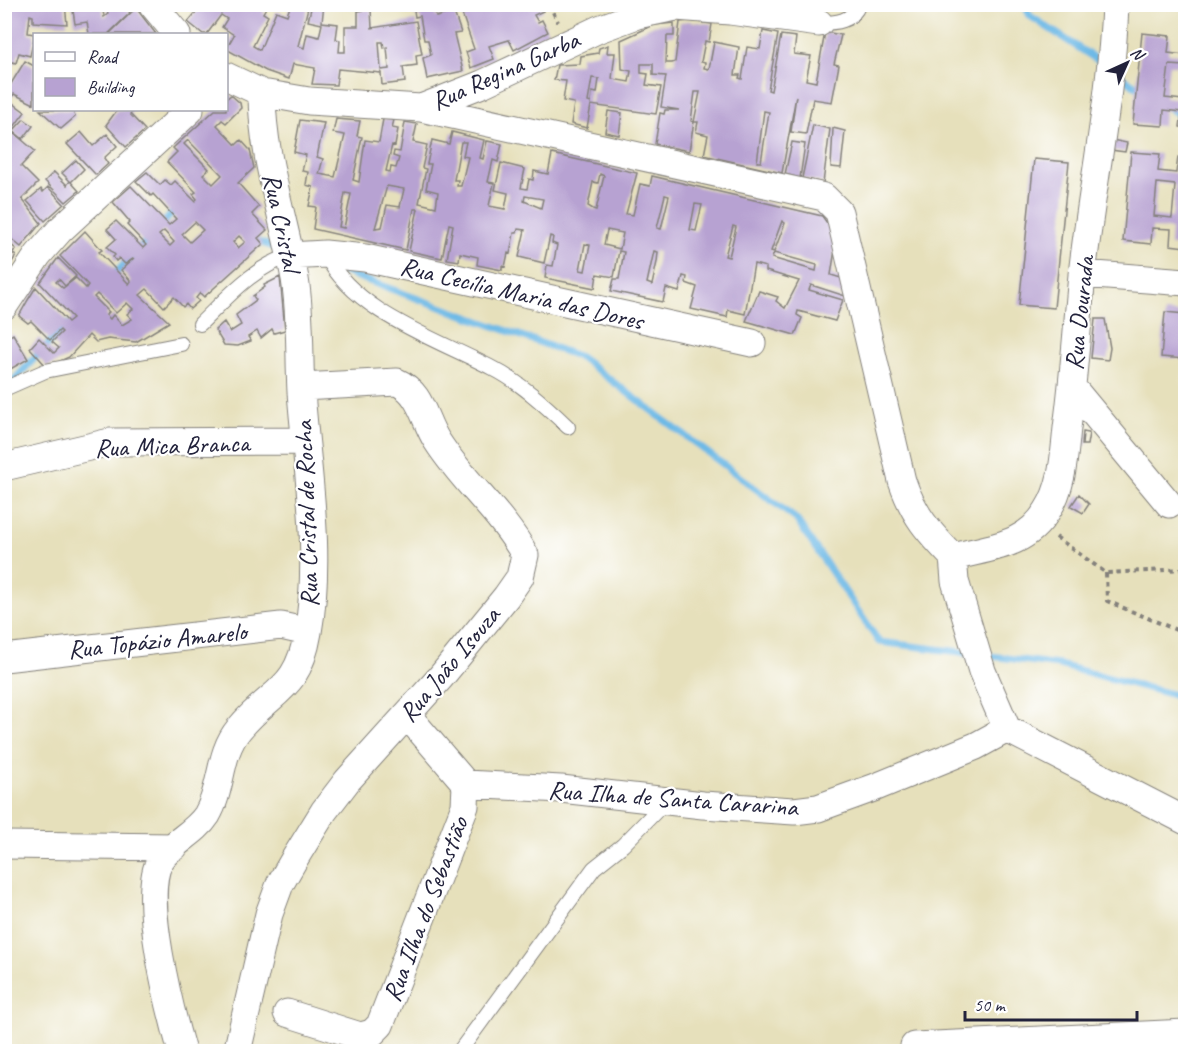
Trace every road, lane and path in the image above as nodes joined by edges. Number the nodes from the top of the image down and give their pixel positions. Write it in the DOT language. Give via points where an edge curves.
graph roads {
  1 [pos="152,4"];
  2 [pos="859,4"];
  3 [pos="1115,4"];
  4 [pos="819,23"];
  5 [pos="176,33"];
  6 [pos="228,77"];
  7 [pos="262,93"];
  8 [pos="421,108"];
  9 [pos="189,111"];
  10 [pos="325,254"];
  11 [pos="291,256"];
  12 [pos="1082,274"];
  13 [pos="1185,282"];
  14 [pos="4,306"];
  15 [pos="200,324"];
  16 [pos="752,343"];
  17 [pos="181,344"];
  18 [pos="299,351"];
  19 [pos="301,387"];
  20 [pos="1072,387"];
  21 [pos="4,389"];
  22 [pos="568,427"];
  23 [pos="305,441"];
  24 [pos="4,467"];
  25 [pos="1169,504"];
  26 [pos="1038,524"];
  27 [pos="953,557"];
  28 [pos="1185,569"];
  29 [pos="1106,573"];
  30 [pos="308,632"];
  31 [pos="1185,634"];
  32 [pos="4,658"];
  33 [pos="407,715"];
  34 [pos="1007,729"];
  35 [pos="466,784"];
  36 [pos="667,800"];
  37 [pos="1185,821"];
  38 [pos="4,845"];
  39 [pos="174,847"];
  40 [pos="287,1013"];
  41 [pos="1185,1034"];
  42 [pos="1185,1042"];
  43 [pos="914,1046"];
  44 [pos="182,1052"];
  45 [pos="237,1052"];
  46 [pos="459,1052"];
  47 [pos="1177,1052"];
  1 -- 5 [label="street"];
  2 -- 4 [label="lane" via="847,20"];
  3 -- 12 [label="street, Rua Dourada" via="1109,81"];
  4 -- 8 [label="street, Rua Regina Garba" via="730,11 666,9 599,28 482,84"];
  6 -- 7 [label="street, Rua Regina Garba"];
  7 -- 8 [label="street, Rua Regina Garba" via="309,101"];
  7 -- 11 [label="street, Rua Cristal" via="267,147"];
  8 -- 27 [label="street" via="824,197 839,212 911,508"];
  9 -- 14 [label="street" via="60,230"];
  10 -- 11 [label="street, Rua Cecília Maria das Dores"];
  10 -- 16 [label="street, Rua Cecília Maria das Dores" via="365,258"];
  10 -- 22 [label="lane" via="340,278 395,320 494,369"];
  11 -- 15 [label="lane" via="273,261 249,278"];
  11 -- 18 [label="street, Rua Cristal"];
  12 -- 13 [label="street"];
  12 -- 20 [label="street, Rua Dourada"];
  17 -- 21 [label="lane" via="45,371"];
  18 -- 19 [label="street, Rua Cristal de Rocha"];
  19 -- 23 [label="street, Rua Cristal de Rocha"];
  19 -- 33 [label="street, Rua João Isouza" via="397,382 407,386 416,394 425,420 456,470 516,537 525,555 520,577 506,597"];
  20 -- 25 [label="street"];
  20 -- 26 [label="street, Rua Dourada" via="1061,474 1055,497"];
  23 -- 24 [label="street, Rua Mica Branca" via="110,442"];
  23 -- 30 [label="street, Rua Cristal de Rocha" via="313,541"];
  26 -- 27 [label="street, Rua Dourada" via="1010,544"];
  26 -- 29 [label="path"];
  27 -- 34 [label="street" via="955,581 982,671"];
  28 -- 29 [label="path"];
  29 -- 31 [label="path" via="1107,602"];
  30 -- 32 [label="street, Rua Topázio Amarelo" via="281,626"];
  30 -- 39 [label="street, Rua Cristal de Rocha" via="297,671 232,738 207,816"];
  33 -- 35 [label="street, Rua Ilha do Sebastião"];
  33 -- 45 [label="street, Rua João Isouza" via="324,811 280,884 269,914"];
  34 -- 36 [label="street, Rua Ilha de Santa Cararina" via="976,746 818,808 765,810"];
  34 -- 37 [label="street"];
  35 -- 36 [label="street, Rua Ilha de Santa Cararina"];
  35 -- 40 [label="street, Rua Ilha do Sebastião" via="465,806 380,1025 360,1036"];
  36 -- 46 [label="lane" via="594,868"];
  38 -- 39 [label="street"];
  39 -- 44 [label="street, Rua Cristal de Rocha" via="160,858 153,890 163,972"];
  41 -- 43 [label="street"];
  42 -- 47 [label="street"];
}
